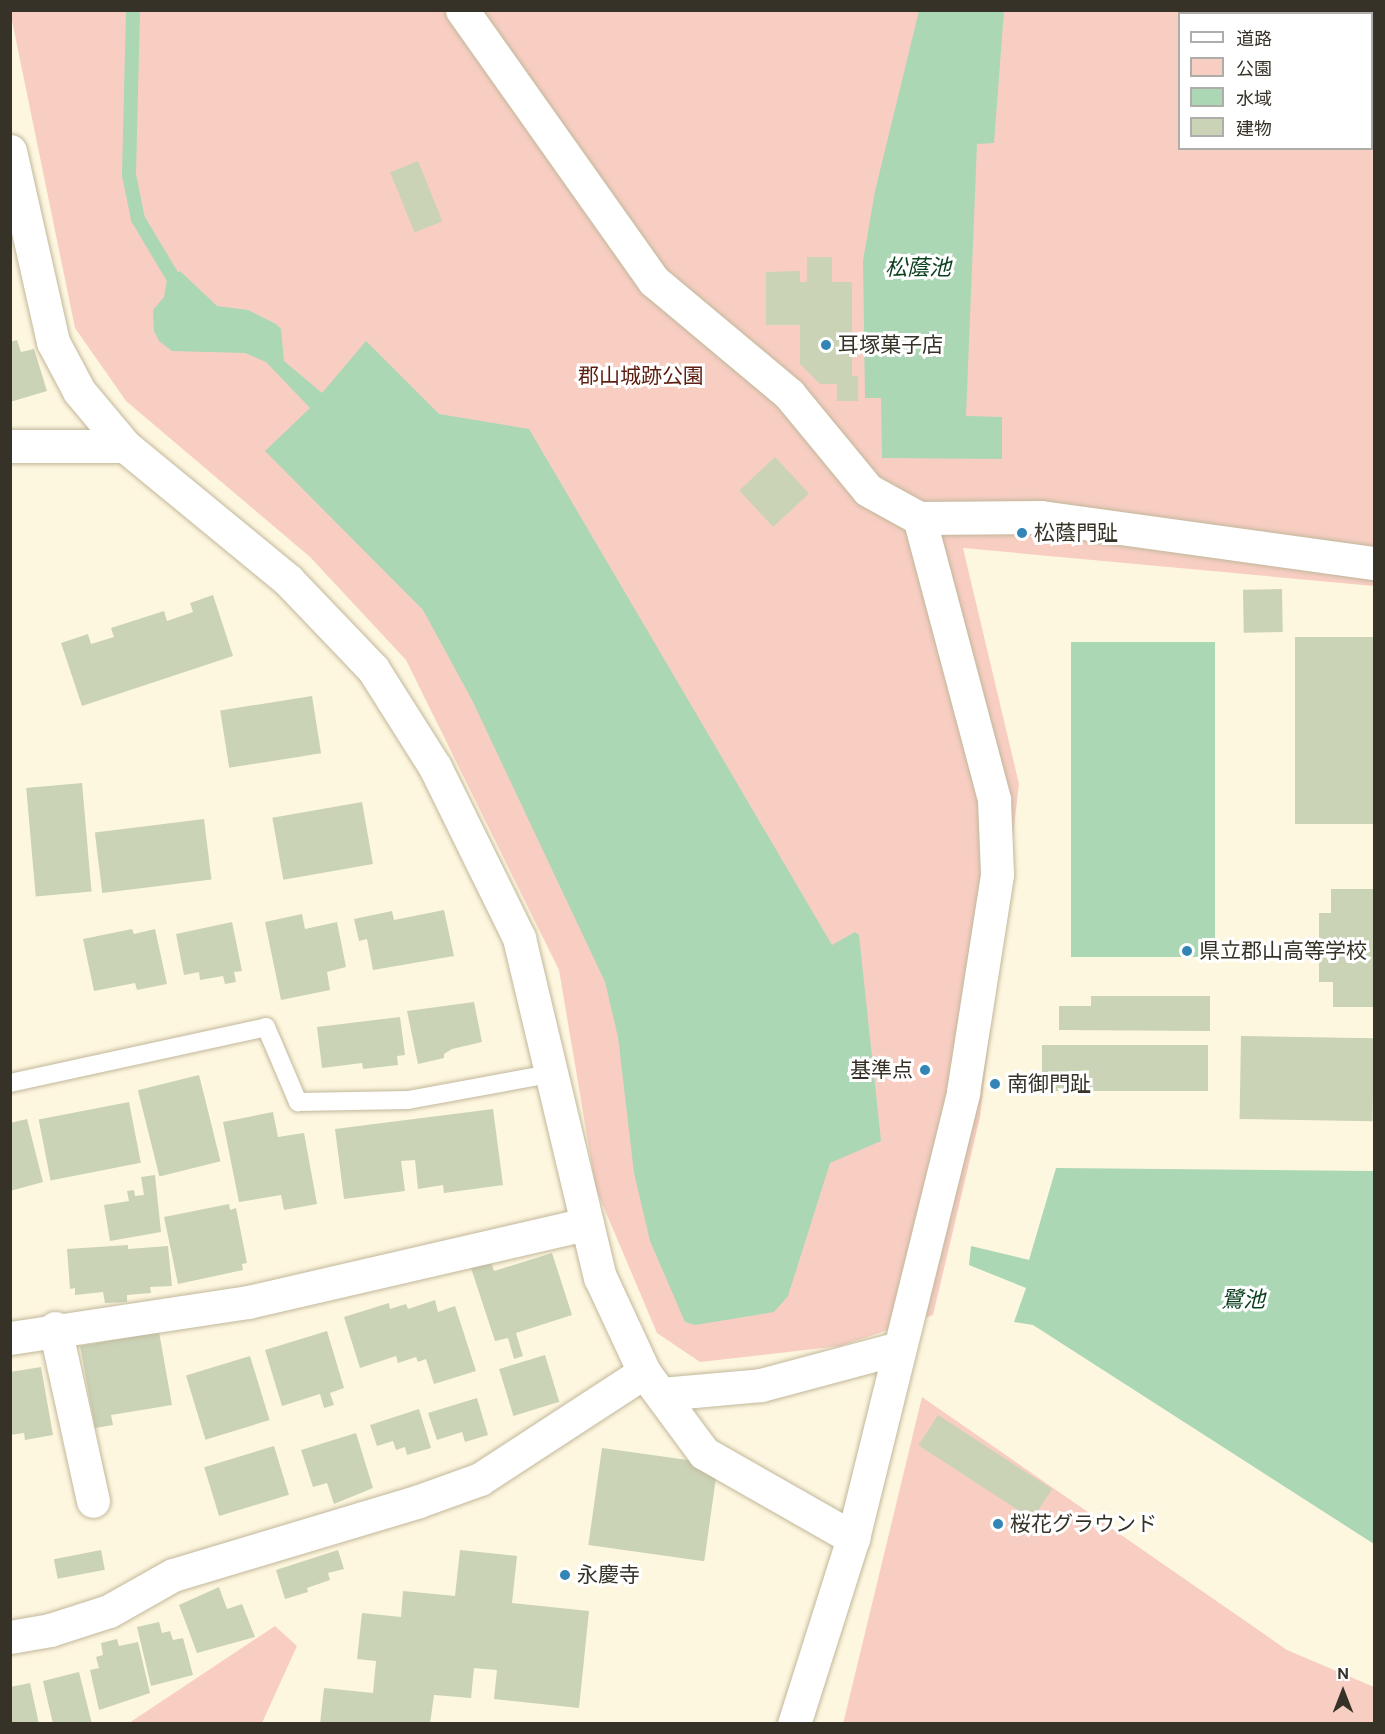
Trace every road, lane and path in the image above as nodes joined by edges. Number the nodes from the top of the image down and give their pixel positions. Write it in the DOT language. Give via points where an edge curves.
graph roads {
  1 [pos="462,10"];
  2 [pos="10,151"];
  3 [pos="10,446"];
  4 [pos="125,446"];
  5 [pos="919,518"];
  6 [pos="1374,563"];
  7 [pos="550,1074"];
  8 [pos="10,1083"];
  9 [pos="587,1224"];
  10 [pos="55,1328"];
  11 [pos="10,1338"];
  12 [pos="899,1348"];
  13 [pos="653,1383"];
  14 [pos="93,1501"];
  15 [pos="853,1538"];
  16 [pos="10,1637"];
  17 [pos="794,1724"];
  1 -- 5 [label="street" via="654,281 789,394 868,490"];
  2 -- 4 [label="street" via="53,342 79,391"];
  3 -- 4 [label="street"];
  4 -- 7 [label="street" via="288,580 373,669 435,767 519,938"];
  5 -- 6 [label="street" via="1041,517"];
  5 -- 12 [label="street" via="994,800 997,874 963,1092"];
  7 -- 8 [label="lane" via="408,1100 298,1102 266,1027"];
  7 -- 9 [label="street"];
  9 -- 10 [label="street" via="248,1302"];
  9 -- 13 [label="street" via="600,1278"];
  10 -- 11 [label="street"];
  10 -- 14 [label="street"];
  12 -- 13 [label="street" via="761,1385"];
  12 -- 15 [label="street"];
  13 -- 15 [label="street" via="704,1453"];
  13 -- 16 [label="street" via="480,1479 172,1575 109,1611 50,1630"];
  15 -- 17 [label="street"];
}
